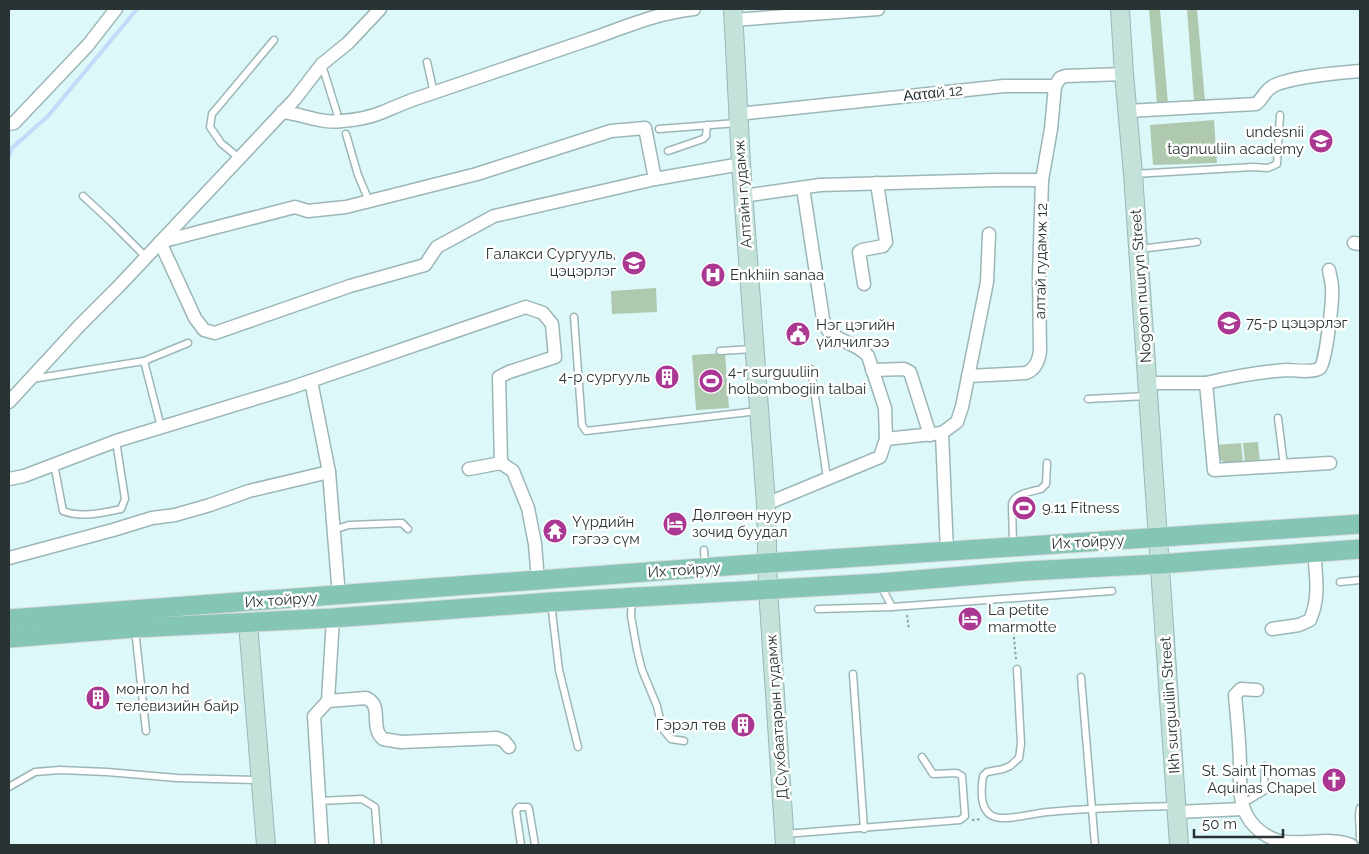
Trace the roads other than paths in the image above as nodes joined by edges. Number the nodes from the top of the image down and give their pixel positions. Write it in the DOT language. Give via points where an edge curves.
graph roads {
  1 [pos="116,9"];
  2 [pos="380,9"];
  3 [pos="694,9"];
  4 [pos="878,9"];
  5 [pos="1120,9"];
  6 [pos="733,14"];
  7 [pos="274,40"];
  8 [pos="427,62"];
  9 [pos="322,64"];
  10 [pos="1360,71"];
  11 [pos="1124,74"];
  12 [pos="1055,86"];
  13 [pos="434,93"];
  14 [pos="1127,111"];
  15 [pos="282,112"];
  16 [pos="337,113"];
  17 [pos="1280,115"];
  18 [pos="738,119"];
  19 [pos="9,124"];
  20 [pos="707,125"];
  21 [pos="659,129"];
  22 [pos="346,134"];
  23 [pos="668,151"];
  24 [pos="239,158"];
  25 [pos="741,164"];
  26 [pos="1133,174"];
  27 [pos="655,179"];
  28 [pos="1042,180"];
  29 [pos="877,183"];
  30 [pos="804,188"];
  31 [pos="83,196"];
  32 [pos="743,196"];
  33 [pos="369,201"];
  34 [pos="990,234"];
  35 [pos="160,242"];
  36 [pos="1197,242"];
  37 [pos="1138,249"];
  38 [pos="146,257"];
  39 [pos="1329,270"];
  40 [pos="864,284"];
  41 [pos="574,317"];
  42 [pos="188,343"];
  43 [pos="755,349"];
  44 [pos="720,351"];
  45 [pos="144,361"];
  46 [pos="811,369"];
  47 [pos="872,370"];
  48 [pos="968,376"];
  49 [pos="30,380"];
  50 [pos="311,381"];
  51 [pos="1206,383"];
  52 [pos="1148,389"];
  53 [pos="1088,399"];
  54 [pos="9,402"];
  55 [pos="759,411"];
  56 [pos="1278,418"];
  57 [pos="160,427"];
  58 [pos="936,434"];
  59 [pos="886,439"];
  60 [pos="116,441"];
  61 [pos="501,463"];
  62 [pos="1048,463"];
  63 [pos="1330,463"];
  64 [pos="54,464"];
  65 [pos="1284,466"];
  66 [pos="469,469"];
  67 [pos="328,472"];
  68 [pos="827,478"];
  69 [pos="9,479"];
  70 [pos="766,504"];
  71 [pos="1360,524"];
  72 [pos="408,528"];
  73 [pos="333,530"];
  74 [pos="1158,538"];
  75 [pos="1013,547"];
  76 [pos="1360,549"];
  77 [pos="947,552"];
  78 [pos="1314,552"];
  79 [pos="9,558"];
  80 [pos="768,563"];
  81 [pos="1160,564"];
  82 [pos="1360,580"];
  83 [pos="538,581"];
  84 [pos="879,582"];
  85 [pos="1340,582"];
  86 [pos="768,589"];
  87 [pos="1112,591"];
  88 [pos="339,596"];
  89 [pos="632,597"];
  90 [pos="551,602"];
  91 [pos="892,607"];
  92 [pos="818,610"];
  93 [pos="333,618"];
  94 [pos="9,619"];
  95 [pos="248,623"];
  96 [pos="135,628"];
  97 [pos="1272,629"];
  98 [pos="9,638"];
  99 [pos="1017,669"];
  100 [pos="853,674"];
  101 [pos="1081,677"];
  102 [pos="1256,690"];
  103 [pos="328,701"];
  104 [pos="146,731"];
  105 [pos="684,741"];
  106 [pos="509,747"];
  107 [pos="578,747"];
  108 [pos="922,757"];
  109 [pos="1265,766"];
  110 [pos="261,780"];
  111 [pos="9,787"];
  112 [pos="318,800"];
  113 [pos="1243,805"];
  114 [pos="1360,808"];
  115 [pos="1091,809"];
  116 [pos="1177,809"];
  117 [pos="864,828"];
  118 [pos="1360,839"];
  119 [pos="784,842"];
  120 [pos="266,845"];
  121 [pos="322,845"];
  122 [pos="378,845"];
  123 [pos="520,845"];
  124 [pos="535,845"];
  125 [pos="1095,845"];
  126 [pos="1179,845"];
  127 [pos="1351,845"];
  1 -- 19 [label="street" via="88,45 14,123"];
  2 -- 9 [label="street"];
  3 -- 13 [label="street" via="626,25"];
  4 -- 6 [label="street"];
  5 -- 11 [label="main road, Nogoon nuuryn Street"];
  6 -- 18 [label="main road, Алтайн гудамж"];
  7 -- 24 [label="lane" via="212,114 210,127 221,143"];
  8 -- 13 [label="lane"];
  9 -- 15 [label="street"];
  9 -- 16 [label="lane"];
  10 -- 14 [label="street" via="1275,85 1256,104"];
  11 -- 12 [label="street, Ααταй 12" via="1065,76"];
  11 -- 14 [label="main road, Nogoon nuuryn Street"];
  12 -- 18 [label="street, Ααταй 12" via="1004,86"];
  12 -- 28 [label="street, алтай гудамж 12"];
  13 -- 15 [label="street" via="372,116 341,122"];
  14 -- 26 [label="main road, Nogoon nuuryn Street"];
  15 -- 24 [label="street"];
  17 -- 26 [label="lane" via="1278,164 1268,168"];
  18 -- 20 [label="lane"];
  18 -- 25 [label="main road, Алтайн гудамж"];
  20 -- 21 [label="lane"];
  20 -- 23 [label="lane" via="706,136"];
  22 -- 33 [label="lane"];
  24 -- 35 [label="street"];
  25 -- 27 [label="street"];
  25 -- 32 [label="main road, Алтайн гудамж"];
  26 -- 37 [label="main road, Nogoon nuuryn Street"];
  27 -- 33 [label="street" via="645,128 611,131 476,174"];
  27 -- 35 [label="street" via="494,216 437,247 425,265 350,286 215,333 204,330 195,318"];
  28 -- 29 [label="street"];
  28 -- 48 [label="street, алтай гудамж 12" via="1039,360 1026,373"];
  29 -- 30 [label="street"];
  29 -- 40 [label="street" via="886,242 883,246 859,252"];
  30 -- 32 [label="street"];
  30 -- 47 [label="street" via="827,330 863,350"];
  31 -- 38 [label="lane"];
  32 -- 43 [label="main road, Алтайн гудамж"];
  33 -- 35 [label="street" via="346,208 308,211 295,207"];
  34 -- 48 [label="street" via="987,282"];
  35 -- 38 [label="street"];
  36 -- 37 [label="lane"];
  37 -- 52 [label="main road, Nogoon nuuryn Street"];
  38 -- 49 [label="street"];
  39 -- 51 [label="street" via="1332,289 1328,333 1320,368 1248,374"];
  41 -- 55 [label="lane" via="582,425 586,431"];
  42 -- 45 [label="lane"];
  43 -- 44 [label="lane"];
  43 -- 55 [label="main road, Алтайн гудамж"];
  45 -- 49 [label="lane"];
  45 -- 57 [label="lane"];
  46 -- 68 [label="lane"];
  47 -- 58 [label="street" via="904,368 910,372"];
  47 -- 59 [label="street" via="885,408"];
  48 -- 58 [label="street" via="958,422"];
  49 -- 54 [label="street"];
  50 -- 57 [label="street"];
  50 -- 61 [label="street" via="526,307 543,313 552,324 555,357 499,377"];
  50 -- 67 [label="street"];
  51 -- 52 [label="street"];
  51 -- 65 [label="street" via="1214,470"];
  52 -- 53 [label="lane"];
  52 -- 74 [label="main road, Nogoon nuuryn Street"];
  55 -- 70 [label="main road, Алтайн гудамж"];
  56 -- 65 [label="lane"];
  57 -- 60 [label="street"];
  58 -- 59 [label="street"];
  58 -- 77 [label="street"];
  59 -- 68 [label="street" via="880,456"];
  60 -- 64 [label="street"];
  60 -- 64 [label="lane" via="125,500 121,509 101,514 63,511"];
  61 -- 66 [label="street"];
  61 -- 83 [label="street" via="514,471 528,508"];
  62 -- 75 [label="lane" via="1046,484 1013,499"];
  63 -- 65 [label="street"];
  64 -- 69 [label="street"];
  67 -- 73 [label="street"];
  67 -- 79 [label="street"];
  68 -- 70 [label="street"];
  70 -- 80 [label="main road, Алтайн гудамж"];
  71 -- 74 [label="main road, Их тойруу"];
  72 -- 73 [label="lane" via="402,523 349,525"];
  73 -- 88 [label="street"];
  74 -- 75 [label="main road, Их тойруу"];
  74 -- 81 [label="main road, Nogoon nuuryn Street"];
  75 -- 77 [label="main road, Их тойруу"];
  76 -- 78 [label="main road, Их тойруу"];
  77 -- 80 [label="main road, Их тойруу"];
  78 -- 81 [label="main road, Их тойруу"];
  78 -- 97 [label="street" via="1317,590 1315,610 1310,620"];
  80 -- 83 [label="main road, Их тойруу" via="705,559"];
  80 -- 86 [label="main road, Алтайн гудамж"];
  81 -- 84 [label="main road, Их тойруу"];
  81 -- 116 [label="main road, Ikh surguuliin Street"];
  82 -- 85 [label="lane"];
  83 -- 88 [label="main road, Их тойруу"];
  84 -- 86 [label="main road, Их тойруу"];
  84 -- 91 [label="lane"];
  86 -- 89 [label="main road, Их тойруу"];
  86 -- 119 [label="main road, Д.Сүхбаатарын гудамж"];
  87 -- 91 [label="lane"];
  88 -- 94 [label="main road, Их тойруу"];
  89 -- 90 [label="main road, Их тойруу"];
  89 -- 105 [label="lane" via="631,616 637,650 662,728 671,739"];
  90 -- 93 [label="main road, Их тойруу"];
  90 -- 107 [label="lane" via="559,670"];
  91 -- 92 [label="lane"];
  93 -- 95 [label="main road, Их тойруу"];
  93 -- 103 [label="street"];
  95 -- 96 [label="main road, Их тойруу"];
  95 -- 110 [label="main road"];
  96 -- 98 [label="main road, Их тойруу"];
  96 -- 104 [label="lane"];
  99 -- 115 [label="lane" via="1019,758 1010,766 983,776 982,803 994,817 1006,818"];
  100 -- 117 [label="lane"];
  101 -- 115 [label="lane"];
  102 -- 113 [label="street" via="1241,689 1235,695"];
  103 -- 106 [label="street" via="370,700 376,713 377,731 383,739 401,742 496,738"];
  103 -- 112 [label="street" via="314,716"];
  108 -- 117 [label="lane" via="933,774 958,773 962,776 965,816 948,822"];
  109 -- 113 [label="lane" via="1264,790"];
  110 -- 111 [label="lane" via="60,770 35,772"];
  110 -- 120 [label="main road"];
  112 -- 121 [label="street"];
  112 -- 122 [label="lane" via="362,799 375,807"];
  113 -- 116 [label="street"];
  113 -- 127 [label="street" via="1252,824 1271,839 1286,842 1331,840"];
  114 -- 118 [label="lane"];
  115 -- 116 [label="lane"];
  115 -- 125 [label="lane"];
  116 -- 126 [label="main road, Ikh surguuliin Street"];
  117 -- 119 [label="lane"];
  123 -- 124 [label="lane" via="516,811 519,807 529,809"];
}
